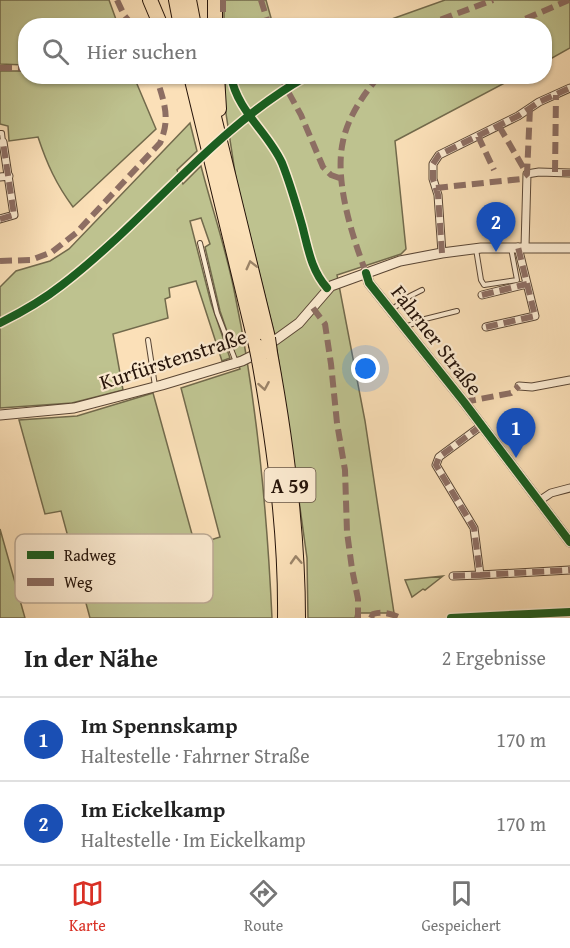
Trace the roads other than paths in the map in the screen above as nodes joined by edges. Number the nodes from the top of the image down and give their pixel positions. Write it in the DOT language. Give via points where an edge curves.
graph roads {
  1 [pos="150,0"];
  2 [pos="176,0"];
  3 [pos="189,0"];
  4 [pos="215,0"];
  5 [pos="157,18"];
  6 [pos="179,18"];
  7 [pos="192,18"];
  8 [pos="215,18"];
  9 [pos="183,84"];
  10 [pos="193,84"];
  11 [pos="206,84"];
  12 [pos="217,84"];
  13 [pos="570,88"];
  14 [pos="0,132"];
  15 [pos="3,142"];
  16 [pos="220,147"];
  17 [pos="570,173"];
  18 [pos="9,176"];
  19 [pos="0,177"];
  20 [pos="0,219"];
  21 [pos="200,243"];
  22 [pos="518,247"];
  23 [pos="570,248"];
  24 [pos="476,249"];
  25 [pos="442,253"];
  26 [pos="366,273"];
  27 [pos="527,284"];
  28 [pos="422,290"];
  29 [pos="482,295"];
  30 [pos="248,309"];
  31 [pos="391,310"];
  32 [pos="457,311"];
  33 [pos="486,327"];
  34 [pos="405,328"];
  35 [pos="148,340"];
  36 [pos="262,341"];
  37 [pos="265,356"];
  38 [pos="236,362"];
  39 [pos="570,380"];
  40 [pos="519,386"];
  41 [pos="155,387"];
  42 [pos="0,415"];
  43 [pos="481,426"];
  44 [pos="570,488"];
  45 [pos="539,501"];
  46 [pos="570,542"];
  47 [pos="570,570"];
  48 [pos="480,575"];
  49 [pos="453,576"];
  50 [pos="285,618"];
  51 [pos="298,618"];
  1 -- 5 [label="highway"];
  2 -- 6 [label="highway"];
  3 -- 7 [label="highway"];
  4 -- 8 [label="highway"];
  9 -- 30 [label="highway" via="235,279"];
  10 -- 30 [label="highway, A 59"];
  11 -- 16 [label="highway, A 59"];
  12 -- 16 [label="highway"];
  13 -- 25 [label="street" via="435,159 433,179 438,195"];
  14 -- 15 [label="lane"];
  15 -- 18 [label="street"];
  36 -- 16 [label="highway, A 59, one-way"];
  17 -- 22 [label="street" via="527,174"];
  18 -- 19 [label="street"];
  18 -- 20 [label="street" via="14,215"];
  21 -- 38 [label="lane" via="217,313"];
  22 -- 23 [label="street, Kurfürstenstraße"];
  22 -- 24 [label="street, Kurfürstenstraße"];
  22 -- 24 [label="lane" via="517,280 489,286 480,280"];
  22 -- 27 [label="street"];
  24 -- 25 [label="street, Kurfürstenstraße"];
  25 -- 26 [label="street, Kurfürstenstraße"];
  26 -- 31 [label="street, Fahrner Straße" via="369,283"];
  26 -- 38 [label="street, Kurfürstenstraße" via="331,286 299,323 256,354"];
  27 -- 29 [label="street"];
  27 -- 33 [label="street" via="535,316"];
  28 -- 31 [label="lane"];
  30 -- 36 [label="highway, A 59"];
  31 -- 34 [label="street, Fahrner Straße"];
  32 -- 34 [label="lane"];
  34 -- 43 [label="street, Fahrner Straße"];
  35 -- 41 [label="lane"];
  36 -- 37 [label="highway, A 59, bridge"];
  37 -- 50 [label="highway, A 59, one-way" via="279,492"];
  51 -- 37 [label="highway, A 59, one-way" via="283,425"];
  38 -- 41 [label="street, Kurfürstenstraße"];
  39 -- 40 [label="street"];
  41 -- 42 [label="street, Kurfürstenstraße" via="74,408"];
  43 -- 45 [label="street, Fahrner Straße"];
  43 -- 48 [label="street" via="438,457 436,465 474,528"];
  44 -- 45 [label="street"];
  45 -- 46 [label="street, Fahrner Straße"];
  47 -- 48 [label="street"];
  48 -- 49 [label="street"];
}
